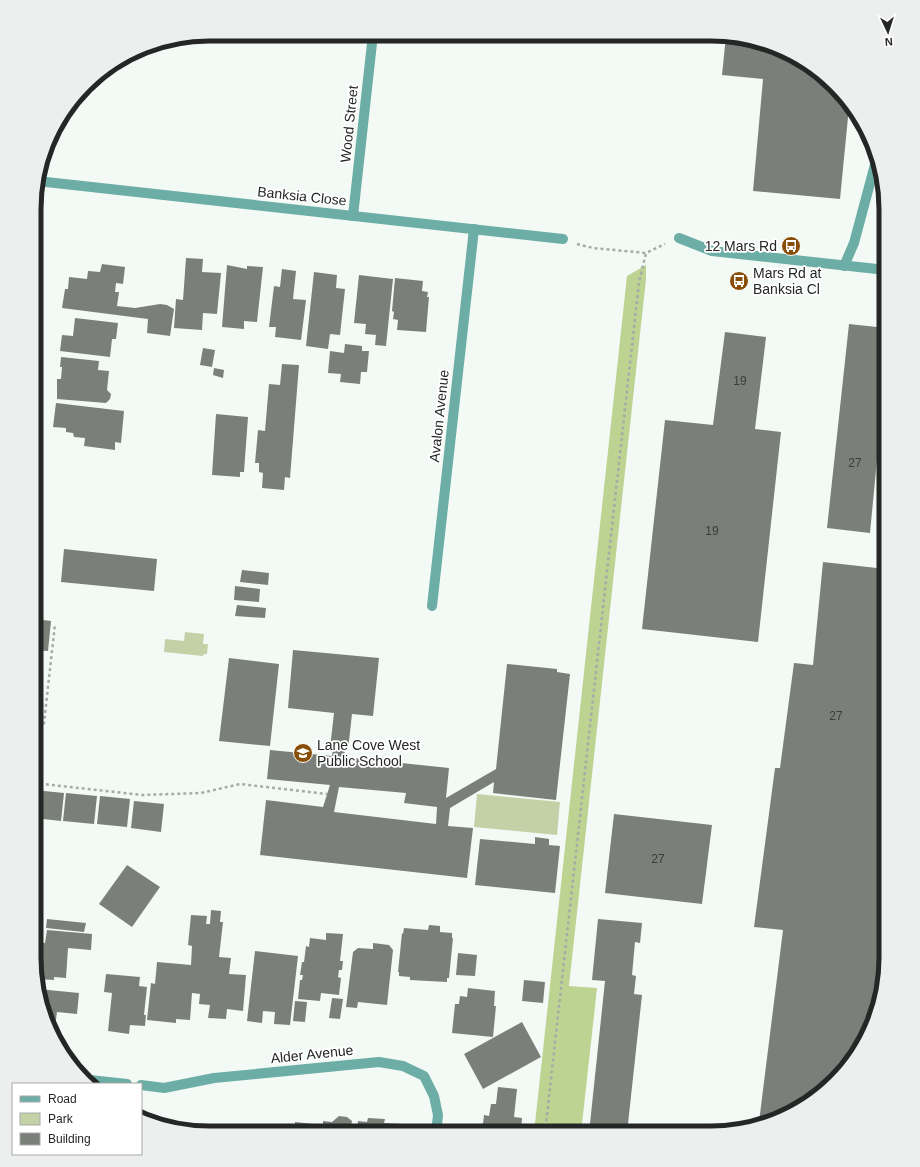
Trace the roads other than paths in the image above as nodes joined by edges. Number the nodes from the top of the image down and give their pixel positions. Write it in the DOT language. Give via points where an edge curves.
graph roads {
  1 [pos="372,41"];
  2 [pos="874,168"];
  3 [pos="43,181"];
  4 [pos="353,216"];
  5 [pos="474,229"];
  6 [pos="679,238"];
  7 [pos="563,239"];
  8 [pos="844,266"];
  9 [pos="879,269"];
  10 [pos="432,606"];
  11 [pos="94,1080"];
  12 [pos="118,1083"];
  13 [pos="142,1086"];
  14 [pos="437,1126"];
  1 -- 4 [label="street, Wood Street"];
  2 -- 8 [label="street" via="854,242"];
  3 -- 4 [label="street, Banksia Close"];
  4 -- 5 [label="street, Banksia Close"];
  5 -- 7 [label="street, Banksia Close"];
  5 -- 10 [label="street, Avalon Avenue"];
  6 -- 8 [label="street" via="712,251"];
  8 -- 9 [label="street"];
  11 -- 12 [label="street"];
  13 -- 14 [label="street, Alder Avenue" via="164,1088 214,1078 379,1062 403,1066 424,1076 434,1096 438,1115"];
}
